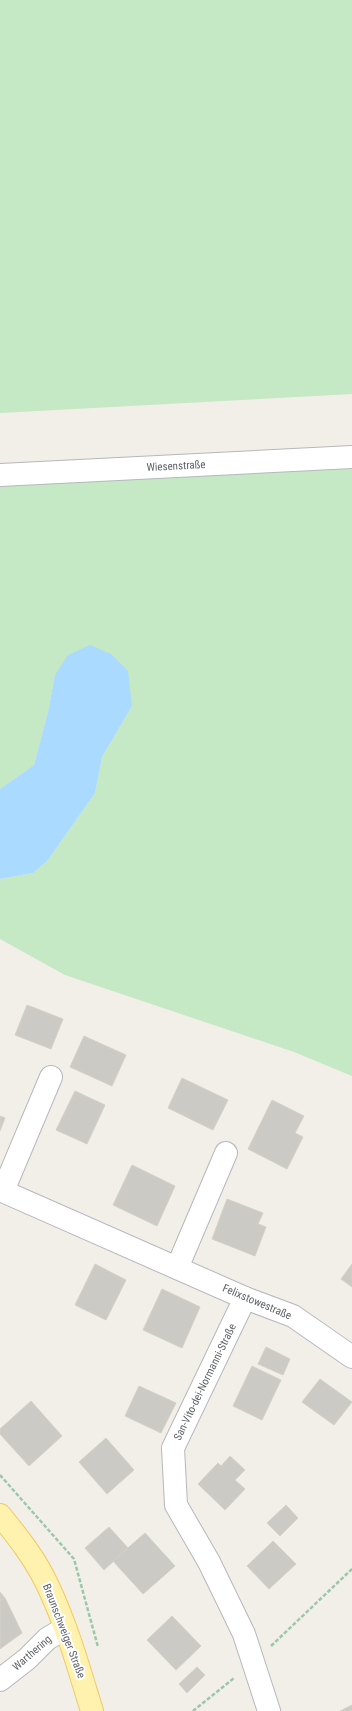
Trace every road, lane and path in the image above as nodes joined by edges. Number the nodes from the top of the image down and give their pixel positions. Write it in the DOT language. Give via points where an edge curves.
graph roads {
  1 [pos="352,457"];
  2 [pos="0,475"];
  3 [pos="50,1077"];
  4 [pos="226,1153"];
  5 [pos="1,1190"];
  6 [pos="177,1268"];
  7 [pos="245,1298"];
  8 [pos="352,1357"];
  9 [pos="0,1515"];
  10 [pos="352,1569"];
  11 [pos="65,1628"];
  12 [pos="254,1663"];
  13 [pos="0,1680"];
  14 [pos="92,1711"];
  15 [pos="193,1711"];
  16 [pos="270,1711"];
  1 -- 2 [label="street, Wiesenstraße"];
  3 -- 5 [label="street, Felixstowestraße"];
  4 -- 6 [label="street"];
  5 -- 6 [label="street, Felixstowestraße"];
  6 -- 7 [label="street, Felixstowestraße"];
  7 -- 8 [label="street, Felixstowestraße" via="293,1316"];
  7 -- 12 [label="street, San-Vito-dei-Normanni-Straße" via="173,1448 176,1505 209,1562 244,1634"];
  9 -- 11 [label="main road, Braunschweiger Straße" via="26,1548 42,1574"];
  10 -- 12 [label="path"];
  11 -- 13 [label="street, Warthering" via="46,1639 27,1659"];
  11 -- 14 [label="main road, Braunschweiger Straße"];
  12 -- 15 [label="path"];
  12 -- 16 [label="street, San-Vito-dei-Normanni-Straße"];
}
